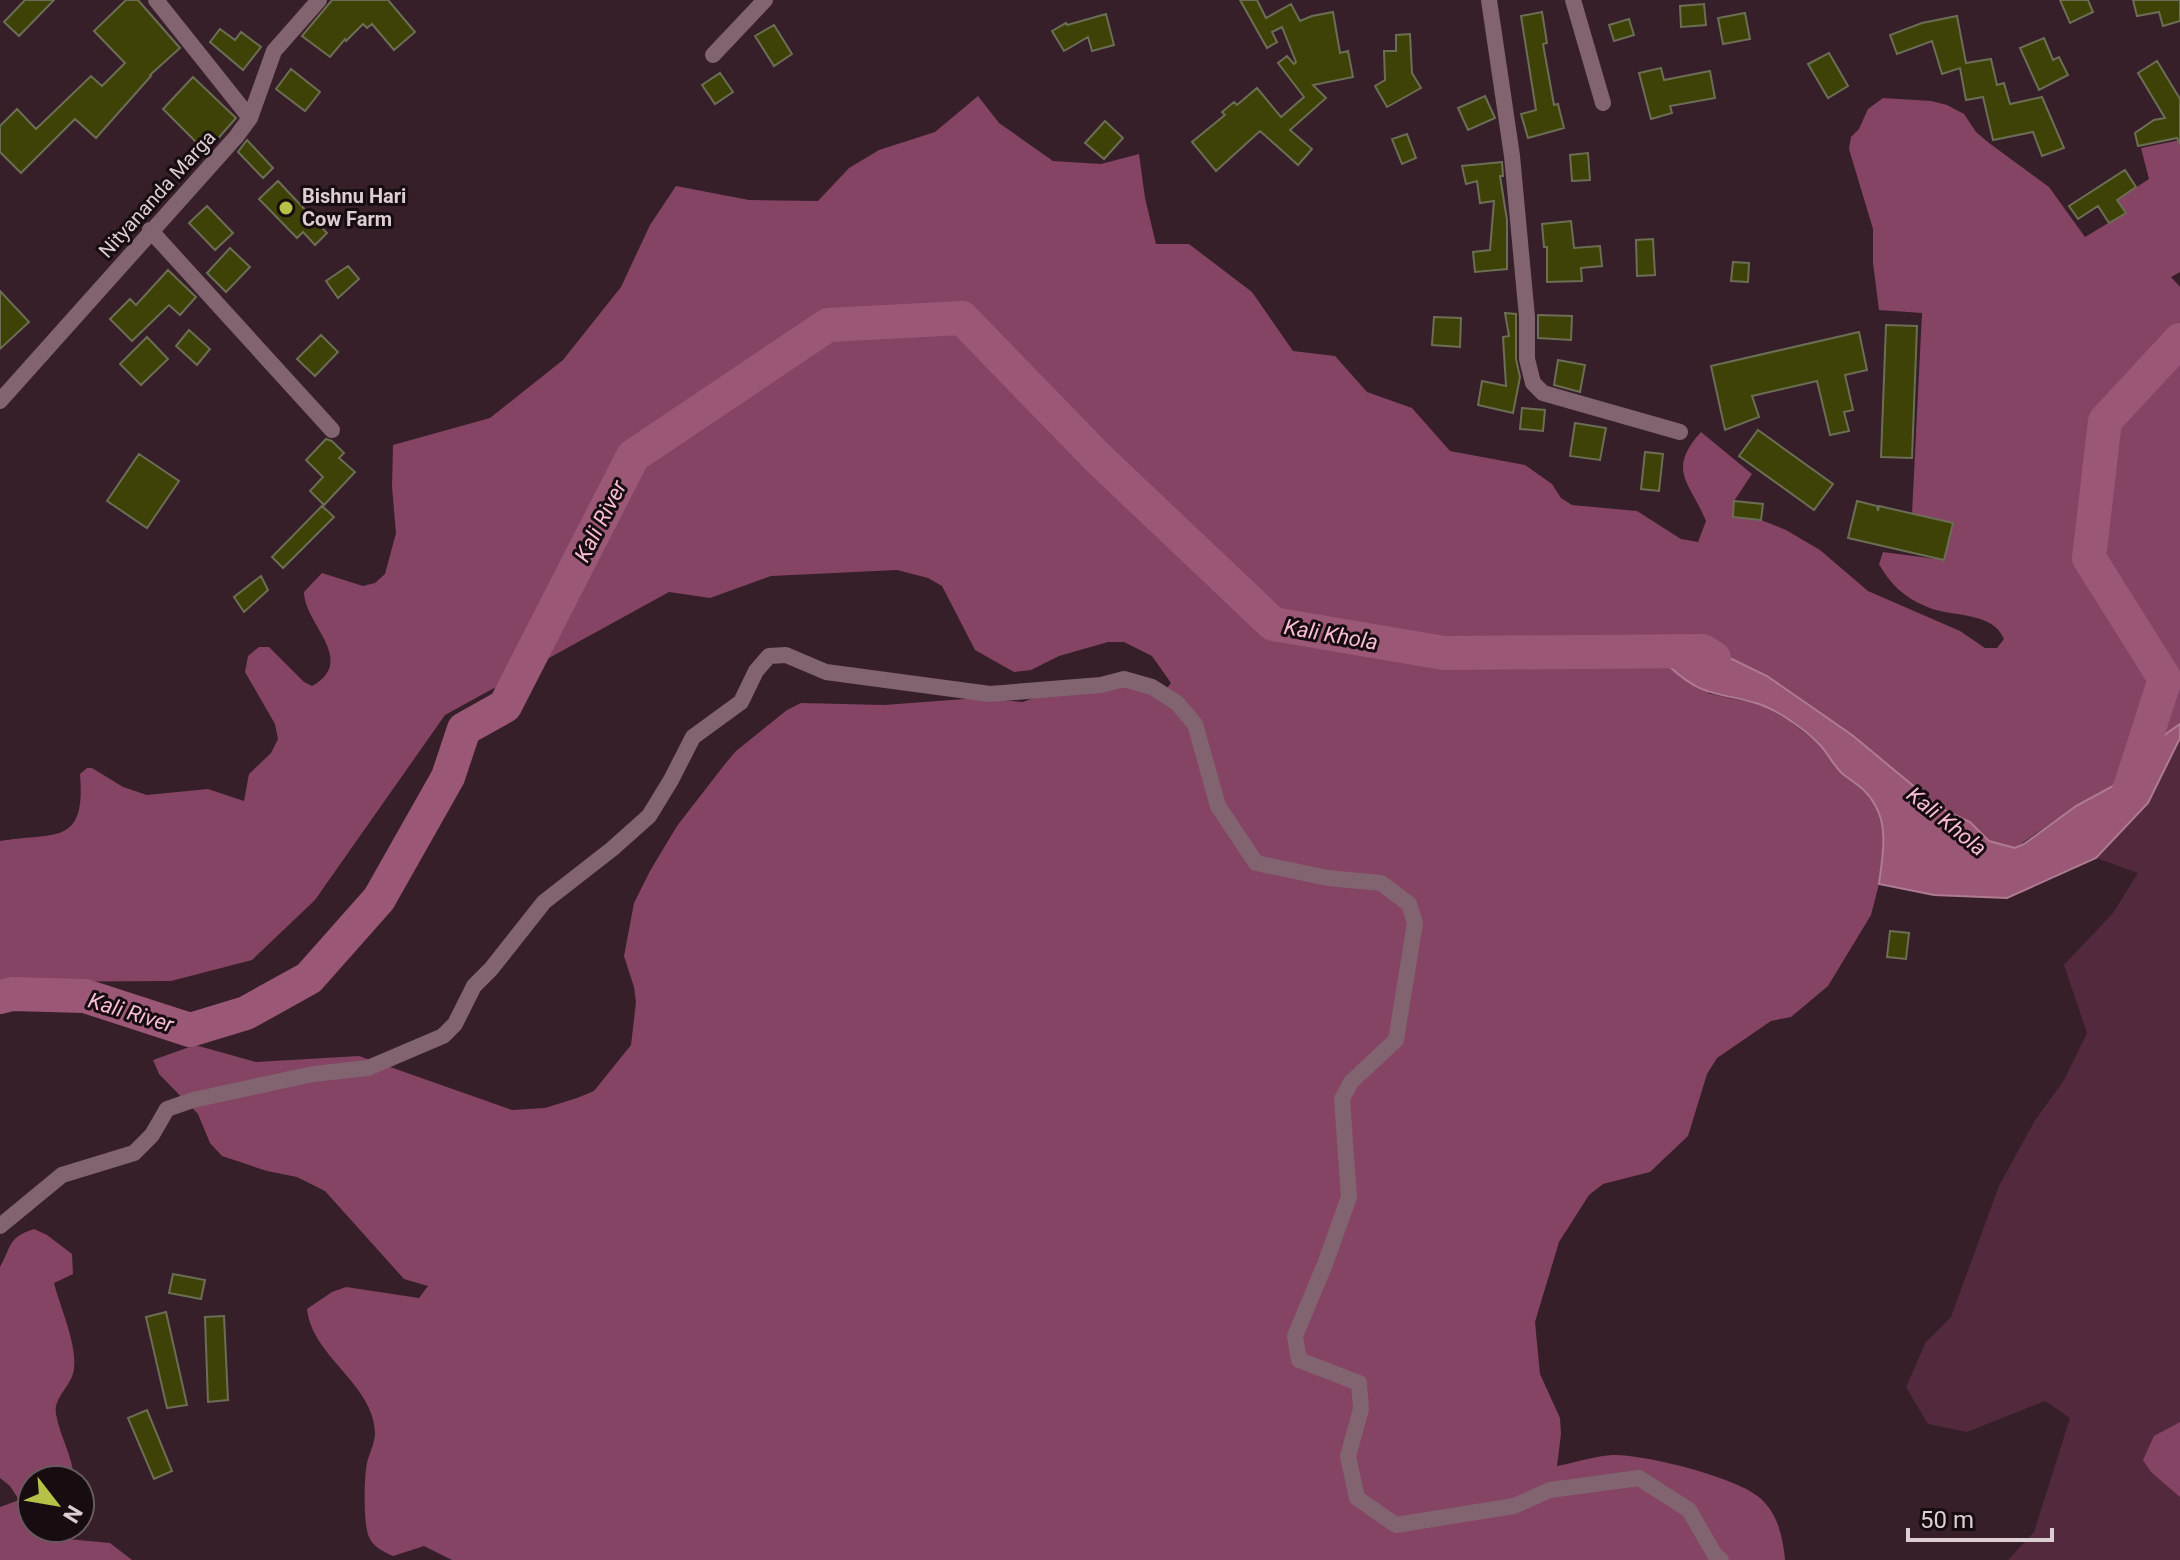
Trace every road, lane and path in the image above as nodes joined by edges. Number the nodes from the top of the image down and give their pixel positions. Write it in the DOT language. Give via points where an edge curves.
graph roads {
  1 [pos="156,0"];
  2 [pos="319,0"];
  3 [pos="765,0"];
  4 [pos="1489,0"];
  5 [pos="1573,0"];
  6 [pos="713,55"];
  7 [pos="1603,103"];
  8 [pos="250,118"];
  9 [pos="150,230"];
  10 [pos="0,401"];
  11 [pos="332,430"];
  12 [pos="1680,432"];
  13 [pos="0,1226"];
  14 [pos="1721,1560"];
  1 -- 8 [label="street"];
  2 -- 8 [label="street, Nityananda Marga" via="274,51"];
  3 -- 6 [label="street"];
  4 -- 12 [label="street" via="1512,156 1533,383 1552,397"];
  5 -- 7 [label="street"];
  8 -- 9 [label="street, Nityananda Marga"];
  9 -- 10 [label="street, Nityananda Marga"];
  9 -- 11 [label="street"];
  13 -- 14 [label="street" via="62,1175 134,1153 167,1109 313,1074 368,1068 443,1036 474,986 544,902 649,816 693,737 741,702 769,656 786,655 826,672 990,694 1124,679 1152,687 1177,703 1195,724 1218,806 1256,863 1381,883 1409,904 1415,923 1396,1040 1351,1082 1342,1099 1349,1197 1295,1336 1299,1360 1359,1383 1361,1409 1348,1456 1357,1498 1396,1525 1514,1506 1550,1490 1639,1478 1689,1510"];
}
